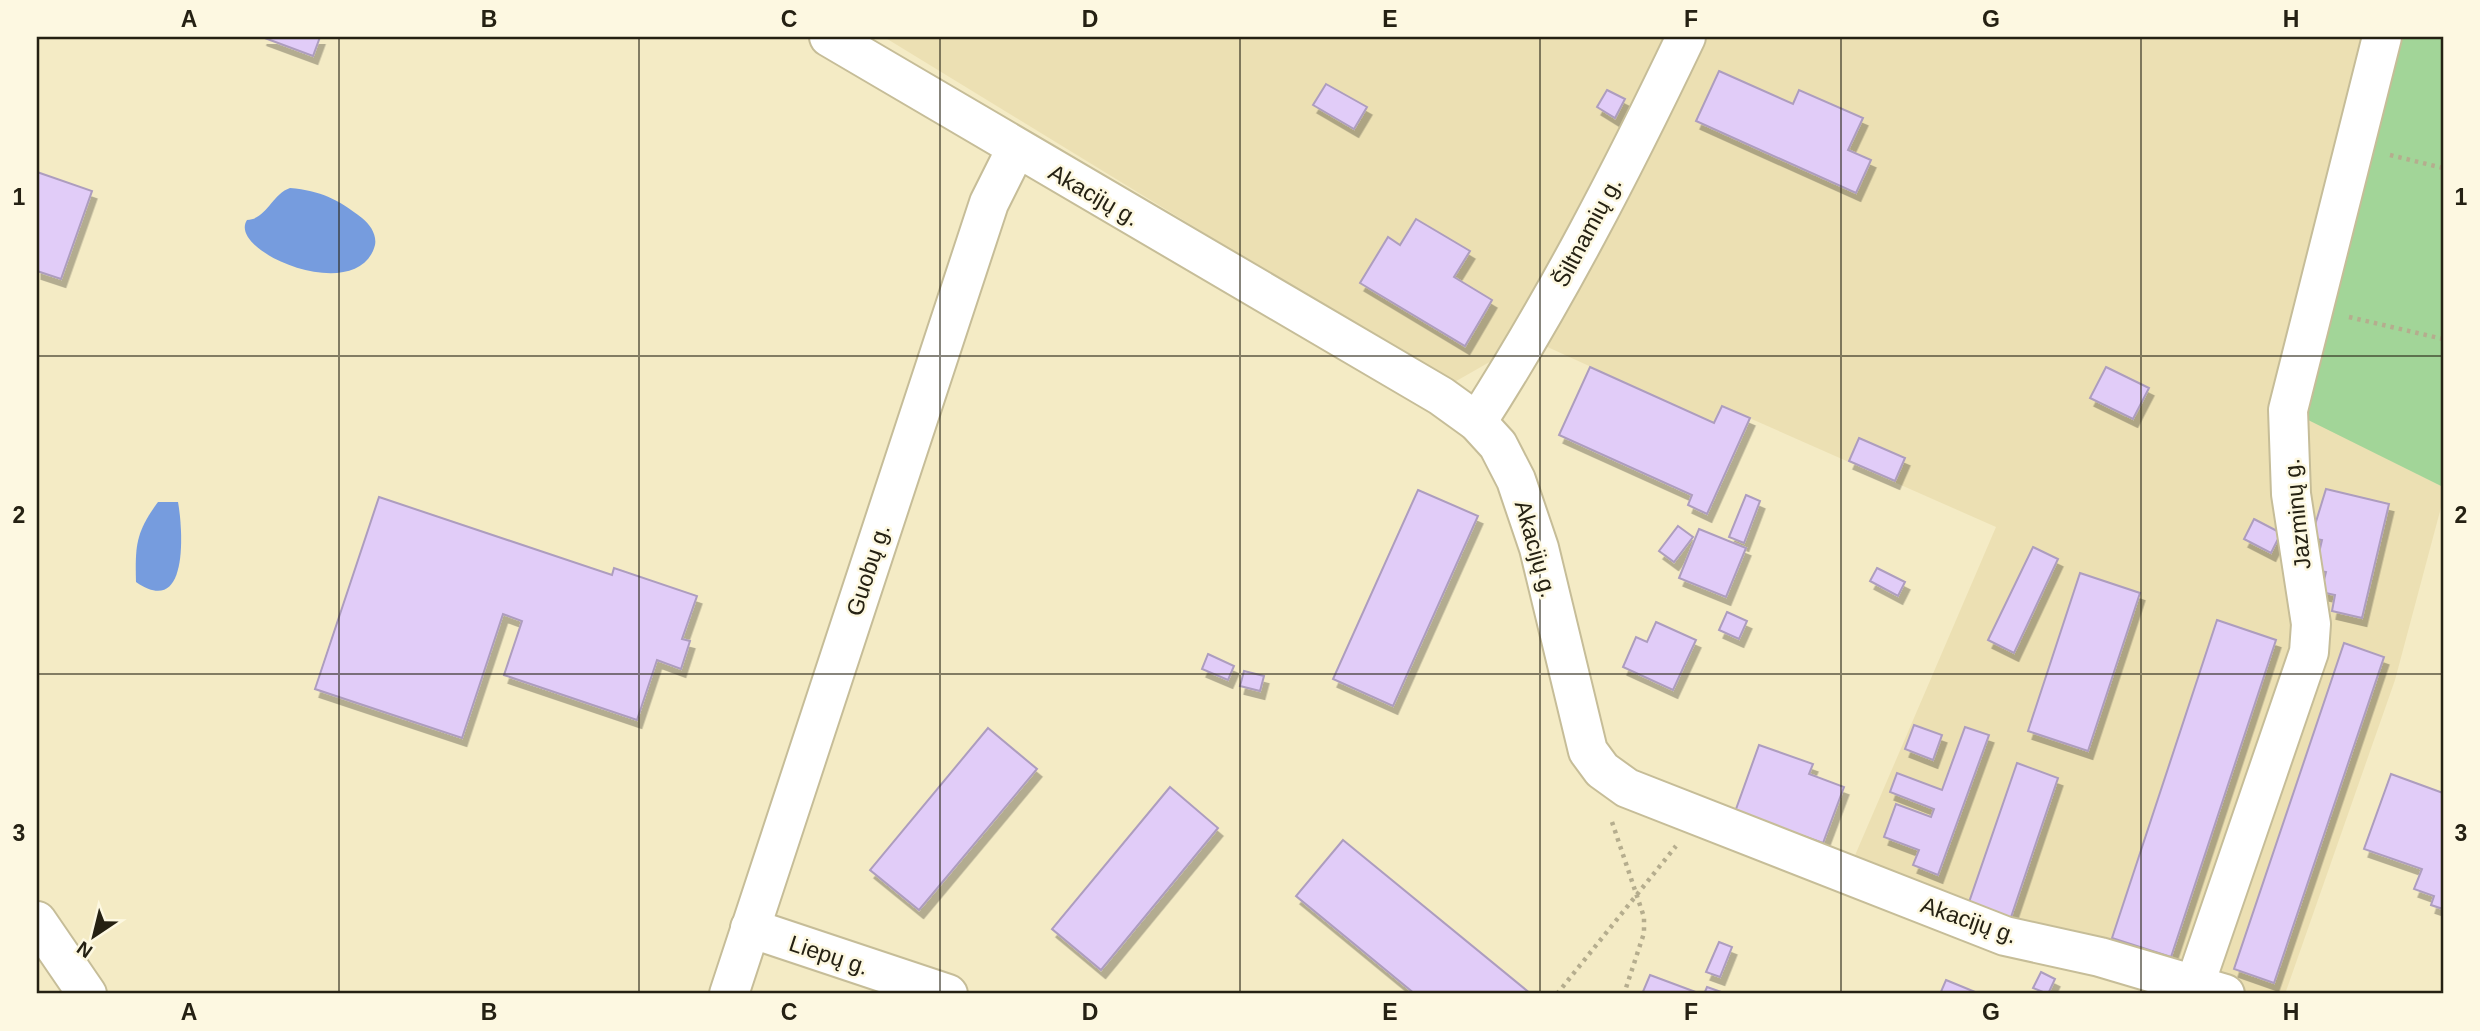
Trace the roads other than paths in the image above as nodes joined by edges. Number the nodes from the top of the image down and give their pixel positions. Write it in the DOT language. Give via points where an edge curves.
graph roads {
  1 [pos="829,37"];
  2 [pos="1686,37"];
  3 [pos="2382,37"];
  4 [pos="1016,149"];
  5 [pos="1477,422"];
  6 [pos="37,921"];
  7 [pos="750,929"];
  8 [pos="2210,989"];
  9 [pos="87,994"];
  10 [pos="729,994"];
  11 [pos="948,994"];
  1 -- 4 [label="street, Akacijų g."];
  2 -- 5 [label="street, Šiltnamių g." via="1530,339"];
  3 -- 8 [label="street, Jazminų g." via="2288,410 2291,494 2311,624 2309,652"];
  4 -- 5 [label="street, Akacijų g." via="1441,396"];
  4 -- 7 [label="street, Guobų g." via="989,203"];
  5 -- 8 [label="street, Akacijų g." via="1498,445 1516,480 1539,548 1580,727 1588,751 1602,770 1627,788 2005,936"];
  6 -- 9 [label="street"];
  7 -- 10 [label="street, Guobų g."];
  7 -- 11 [label="street, Liepų g."];
}
